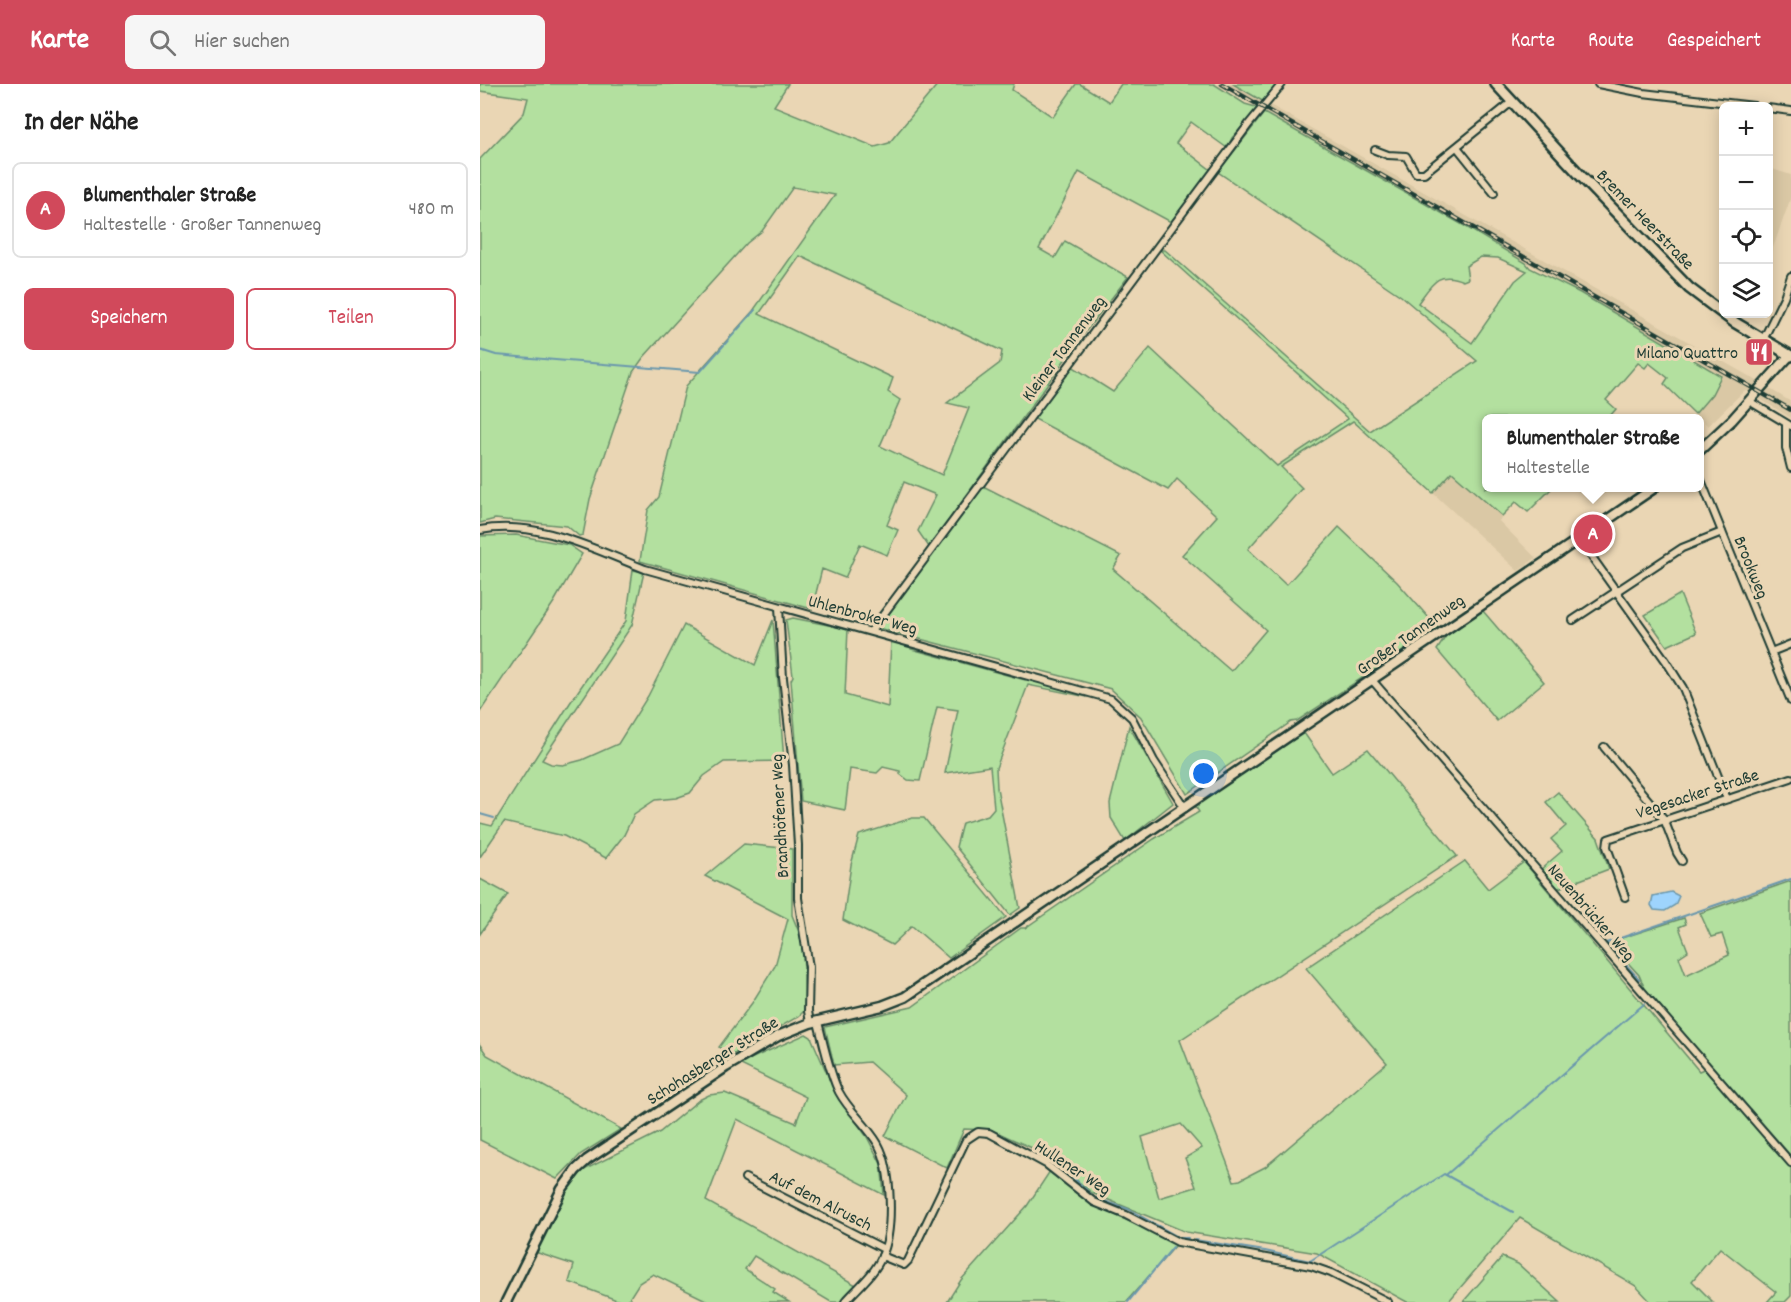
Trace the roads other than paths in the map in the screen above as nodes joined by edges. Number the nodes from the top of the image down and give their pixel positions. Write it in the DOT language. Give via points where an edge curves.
graph roads {
  1 [pos="1282,84"];
  2 [pos="1496,84"];
  3 [pos="1598,84"];
  4 [pos="1513,101"];
  5 [pos="1720,102"];
  6 [pos="1773,109"];
  7 [pos="1791,111"];
  8 [pos="1457,147"];
  9 [pos="1375,150"];
  10 [pos="1494,193"];
  11 [pos="1791,276"];
  12 [pos="1763,340"];
  13 [pos="1790,356"];
  14 [pos="1749,401"];
  15 [pos="1788,424"];
  16 [pos="1704,446"];
  17 [pos="1791,468"];
  18 [pos="1704,487"];
  19 [pos="1648,492"];
  20 [pos="480,530"];
  21 [pos="1722,532"];
  22 [pos="1579,539"];
  23 [pos="1616,591"];
  24 [pos="779,607"];
  25 [pos="1573,621"];
  26 [pos="871,631"];
  27 [pos="1791,644"];
  28 [pos="1771,652"];
  29 [pos="1372,680"];
  30 [pos="1791,701"];
  31 [pos="1604,747"];
  32 [pos="1791,778"];
  33 [pos="1726,799"];
  34 [pos="1185,808"];
  35 [pos="1664,819"];
  36 [pos="1682,861"];
  37 [pos="1624,897"];
  38 [pos="814,1023"];
  39 [pos="1791,1162"];
  40 [pos="745,1178"];
  41 [pos="883,1252"];
  42 [pos="506,1302"];
  43 [pos="845,1302"];
  44 [pos="1388,1302"];
  1 -- 26 [label="street, Kleiner Tannenweg"];
  2 -- 4 [label="main road, Bremer Heerstraße"];
  3 -- 5 [label="street"];
  4 -- 8 [label="street"];
  4 -- 12 [label="main road, Bremer Heerstraße" via="1689,288"];
  6 -- 7 [label="street"];
  8 -- 9 [label="street" via="1424,173 1416,173 1406,156"];
  8 -- 10 [label="street"];
  11 -- 12 [label="street"];
  12 -- 13 [label="main road, Bremer Heerstraße"];
  13 -- 14 [label="street"];
  14 -- 15 [label="street"];
  14 -- 16 [label="street"];
  15 -- 17 [label="street" via="1786,448"];
  18 -- 21 [label="street, Brookweg"];
  19 -- 22 [label="street, Großer Tannenweg"];
  20 -- 24 [label="street, Uhlenbroker Weg" via="523,529 552,535 645,569"];
  21 -- 23 [label="street" via="1682,548"];
  21 -- 28 [label="street, Brookweg"];
  22 -- 23 [label="street"];
  22 -- 29 [label="street, Großer Tannenweg"];
  23 -- 25 [label="street"];
  23 -- 33 [label="street" via="1683,688"];
  24 -- 26 [label="street, Uhlenbroker Weg"];
  24 -- 38 [label="street, Brandhöfener Weg" via="794,765 798,898 809,967 808,1011"];
  26 -- 34 [label="street, Uhlenbroker Weg" via="1111,699 1132,718"];
  27 -- 28 [label="street"];
  28 -- 30 [label="street, Brookweg"];
  29 -- 34 [label="street, Großer Tannenweg"];
  29 -- 39 [label="street, Neuenbrücker Weg"];
  31 -- 35 [label="street"];
  32 -- 33 [label="street, Vegesacker Straße"];
  33 -- 35 [label="street, Vegesacker Straße"];
  34 -- 38 [label="street, Schohasberger Straße" via="905,997"];
  35 -- 36 [label="street"];
  35 -- 37 [label="street, Vegesacker Straße" via="1608,839 1607,847"];
  38 -- 41 [label="street, Brandhöfener Weg" via="839,1092 878,1144 885,1162 889,1202"];
  38 -- 42 [label="street, Schohasberger Straße" via="778,1036 745,1055 576,1170 562,1189"];
  40 -- 41 [label="street, Auf dem Alrusch"];
  41 -- 43 [label="street" via="876,1267"];
  41 -- 44 [label="street, Hullener Weg" via="899,1264 908,1262 966,1140 978,1132 989,1133 1046,1164 1094,1202 1178,1242 1311,1266"];
}
